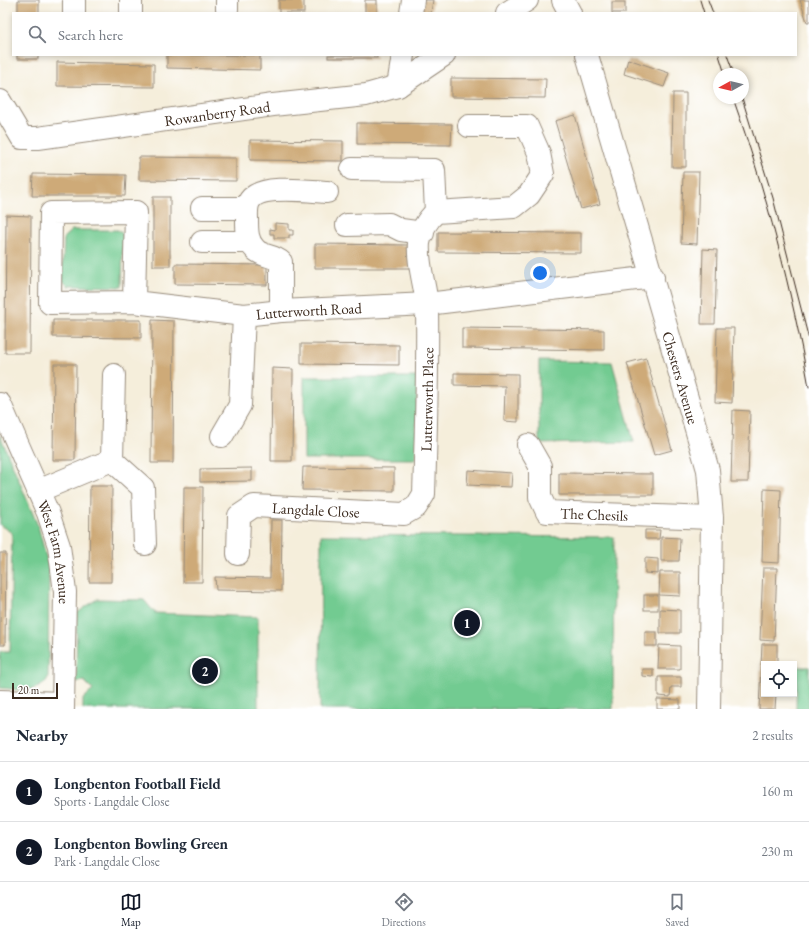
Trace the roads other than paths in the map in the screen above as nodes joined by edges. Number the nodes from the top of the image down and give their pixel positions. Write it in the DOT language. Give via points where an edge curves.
graph roads {
  1 [pos="74,0"];
  2 [pos="131,0"];
  3 [pos="413,0"];
  4 [pos="527,0"];
  5 [pos="563,0"];
  6 [pos="74,12"];
  7 [pos="131,12"];
  8 [pos="411,12"];
  9 [pos="509,12"];
  10 [pos="569,12"];
  11 [pos="403,56"];
  12 [pos="443,56"];
  13 [pos="587,56"];
  14 [pos="398,86"];
  15 [pos="0,102"];
  16 [pos="469,126"];
  17 [pos="352,169"];
  18 [pos="327,192"];
  19 [pos="202,208"];
  20 [pos="247,208"];
  21 [pos="436,212"];
  22 [pos="347,225"];
  23 [pos="423,233"];
  24 [pos="202,242"];
  25 [pos="250,242"];
  26 [pos="653,277"];
  27 [pos="134,302"];
  28 [pos="427,304"];
  29 [pos="281,311"];
  30 [pos="244,315"];
  31 [pos="114,375"];
  32 [pos="0,404"];
  33 [pos="222,436"];
  34 [pos="528,445"];
  35 [pos="112,460"];
  36 [pos="38,491"];
  37 [pos="424,494"];
  38 [pos="712,518"];
  39 [pos="145,544"];
  40 [pos="238,554"];
  41 [pos="0,701"];
  42 [pos="63,706"];
  43 [pos="709,709"];
  1 -- 6 [label="street"];
  2 -- 7 [label="street"];
  3 -- 8 [label="street"];
  4 -- 9 [label="street"];
  5 -- 10 [label="street"];
  11 -- 14 [label="street"];
  12 -- 14 [label="street, Rowanberry Road"];
  13 -- 26 [label="street, Chesters Avenue"];
  14 -- 15 [label="street, Rowanberry Road" via="355,97 273,105 38,138 22,138"];
  16 -- 21 [label="street" via="527,126 539,153 543,174 529,195 514,207"];
  17 -- 21 [label="street" via="434,170"];
  18 -- 20 [label="street" via="261,192 250,200"];
  19 -- 20 [label="street"];
  20 -- 25 [label="street" via="247,234"];
  21 -- 23 [label="street" via="426,222"];
  22 -- 23 [label="street" via="390,224 401,230"];
  23 -- 28 [label="street" via="419,243 420,264"];
  24 -- 25 [label="street"];
  25 -- 29 [label="street" via="255,250 281,262"];
  26 -- 28 [label="street, Lutterworth Road"];
  26 -- 38 [label="street, Chesters Avenue" via="704,455 711,490"];
  27 -- 27 [label="street" via="50,303 51,213 136,212"];
  27 -- 30 [label="street"];
  28 -- 29 [label="street, Lutterworth Road"];
  28 -- 37 [label="street, Lutterworth Place" via="428,371"];
  29 -- 30 [label="street, Lutterworth Road"];
  30 -- 33 [label="street, Lutterworth Road" via="240,405"];
  31 -- 35 [label="street"];
  32 -- 36 [label="street, West Farm Avenue"];
  34 -- 38 [label="street, The Chesils" via="540,466 540,497 547,512"];
  35 -- 36 [label="street"];
  35 -- 39 [label="street" via="143,488"];
  36 -- 42 [label="street, West Farm Avenue" via="55,531 63,570"];
  37 -- 40 [label="street, Langdale Close" via="416,507 404,514 254,506 240,516"];
  38 -- 43 [label="street, Chesters Avenue"];
  41 -- 42 [label="street"];
}
